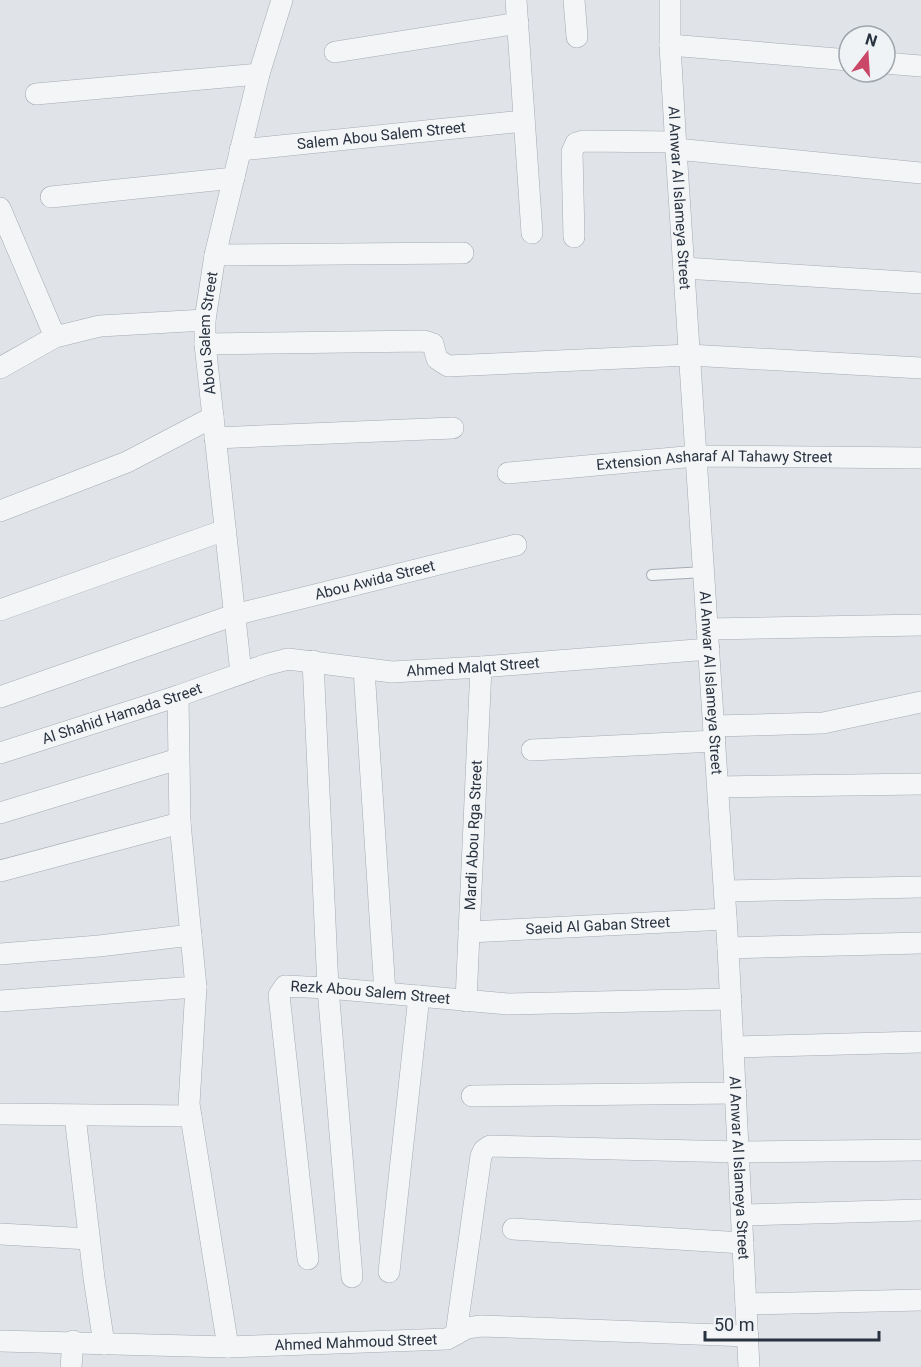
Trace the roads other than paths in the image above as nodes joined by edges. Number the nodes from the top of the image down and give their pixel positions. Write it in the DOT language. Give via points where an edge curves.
graph roads {
  1 [pos="282,0"];
  2 [pos="516,0"];
  3 [pos="574,0"];
  4 [pos="670,0"];
  5 [pos="518,23"];
  6 [pos="577,37"];
  7 [pos="670,45"];
  8 [pos="335,52"];
  9 [pos="837,59"];
  10 [pos="897,64"];
  11 [pos="921,66"];
  12 [pos="259,74"];
  13 [pos="36,94"];
  14 [pos="524,121"];
  15 [pos="676,146"];
  16 [pos="240,150"];
  17 [pos="921,173"];
  18 [pos="234,178"];
  19 [pos="51,197"];
  20 [pos="0,208"];
  21 [pos="532,233"];
  22 [pos="574,237"];
  23 [pos="464,253"];
  24 [pos="215,255"];
  25 [pos="684,268"];
  26 [pos="921,284"];
  27 [pos="205,320"];
  28 [pos="55,337"];
  29 [pos="205,344"];
  30 [pos="689,356"];
  31 [pos="0,368"];
  32 [pos="921,368"];
  33 [pos="214,427"];
  34 [pos="453,428"];
  35 [pos="696,456"];
  36 [pos="921,458"];
  37 [pos="508,473"];
  38 [pos="0,511"];
  39 [pos="225,530"];
  40 [pos="516,545"];
  41 [pos="704,572"];
  42 [pos="652,575"];
  43 [pos="0,610"];
  44 [pos="234,615"];
  45 [pos="921,625"];
  46 [pos="708,639"];
  47 [pos="313,661"];
  48 [pos="481,668"];
  49 [pos="364,669"];
  50 [pos="241,673"];
  51 [pos="178,696"];
  52 [pos="0,697"];
  53 [pos="921,702"];
  54 [pos="715,733"];
  55 [pos="532,750"];
  56 [pos="0,753"];
  57 [pos="178,759"];
  58 [pos="921,784"];
  59 [pos="718,787"];
  60 [pos="0,813"];
  61 [pos="180,823"];
  62 [pos="0,872"];
  63 [pos="921,887"];
  64 [pos="725,891"];
  65 [pos="726,918"];
  66 [pos="469,932"];
  67 [pos="191,935"];
  68 [pos="921,943"];
  69 [pos="728,948"];
  70 [pos="0,954"];
  71 [pos="196,987"];
  72 [pos="328,988"];
  73 [pos="385,993"];
  74 [pos="419,996"];
  75 [pos="731,999"];
  76 [pos="0,1001"];
  77 [pos="466,1001"];
  78 [pos="921,1042"];
  79 [pos="734,1047"];
  80 [pos="736,1093"];
  81 [pos="472,1096"];
  82 [pos="0,1114"];
  83 [pos="75,1116"];
  84 [pos="191,1116"];
  85 [pos="921,1150"];
  86 [pos="740,1152"];
  87 [pos="921,1210"];
  88 [pos="742,1215"];
  89 [pos="513,1229"];
  90 [pos="0,1234"];
  91 [pos="90,1239"];
  92 [pos="743,1243"];
  93 [pos="308,1259"];
  94 [pos="389,1272"];
  95 [pos="352,1277"];
  96 [pos="921,1300"];
  97 [pos="746,1304"];
  98 [pos="456,1334"];
  99 [pos="748,1336"];
  100 [pos="0,1341"];
  101 [pos="73,1341"];
  102 [pos="104,1344"];
  103 [pos="228,1347"];
  104 [pos="71,1367"];
  105 [pos="749,1367"];
  1 -- 12 [label="street, Abou Salem Street"];
  2 -- 5 [label="street"];
  3 -- 6 [label="street"];
  4 -- 7 [label="street, Al Anwar Al Islameya Street"];
  5 -- 8 [label="street"];
  5 -- 14 [label="street"];
  7 -- 9 [label="street"];
  7 -- 15 [label="street, Al Anwar Al Islameya Street"];
  10 -- 11 [label="street"];
  12 -- 13 [label="street"];
  12 -- 16 [label="street, Abou Salem Street"];
  14 -- 16 [label="street, Salem Abou Salem Street"];
  14 -- 21 [label="street"];
  15 -- 17 [label="street"];
  15 -- 22 [label="street" via="576,143 572,152"];
  15 -- 25 [label="street, Al Anwar Al Islameya Street"];
  16 -- 18 [label="street, Abou Salem Street"];
  18 -- 19 [label="street"];
  18 -- 24 [label="street, Abou Salem Street"];
  20 -- 28 [label="street"];
  23 -- 24 [label="street"];
  24 -- 27 [label="street, Abou Salem Street"];
  25 -- 26 [label="street"];
  25 -- 30 [label="street, Al Anwar Al Islameya Street"];
  27 -- 28 [label="street" via="100,326"];
  27 -- 29 [label="street, Abou Salem Street"];
  28 -- 31 [label="street"];
  29 -- 30 [label="street" via="424,341 433,344 437,359 448,366"];
  29 -- 33 [label="street, Abou Salem Street"];
  30 -- 32 [label="street"];
  30 -- 35 [label="street, Al Anwar Al Islameya Street"];
  33 -- 34 [label="street"];
  33 -- 38 [label="street"];
  33 -- 39 [label="street, Abou Salem Street"];
  35 -- 36 [label="street, Extension Asharaf Al Tahawy Street"];
  35 -- 37 [label="street, Extension Asharaf Al Tahawy Street"];
  35 -- 41 [label="street, Al Anwar Al Islameya Street"];
  39 -- 43 [label="street"];
  39 -- 44 [label="street, Abou Salem Street"];
  40 -- 44 [label="street, Abou Awida Street"];
  41 -- 42 [label="lane"];
  41 -- 46 [label="street, Al Anwar Al Islameya Street"];
  44 -- 50 [label="street, Abou Salem Street"];
  44 -- 52 [label="street, Abou Awida Street"];
  45 -- 46 [label="street, Ahmed Malqt Street"];
  46 -- 48 [label="street, Ahmed Malqt Street"];
  46 -- 54 [label="street, Al Anwar Al Islameya Street"];
  47 -- 49 [label="street, Ahmed Malqt Street"];
  47 -- 50 [label="street, Ahmed Malqt Street" via="288,659"];
  47 -- 72 [label="street"];
  48 -- 49 [label="street, Ahmed Malqt Street" via="392,672"];
  48 -- 66 [label="street, Mardi Abou Rga Street"];
  49 -- 73 [label="street"];
  50 -- 51 [label="street, Al Shahid Hamada Street"];
  51 -- 56 [label="street, Al Shahid Hamada Street"];
  51 -- 57 [label="street"];
  53 -- 54 [label="street" via="823,723"];
  54 -- 55 [label="street"];
  54 -- 59 [label="street, Al Anwar Al Islameya Street"];
  57 -- 60 [label="street"];
  57 -- 61 [label="street"];
  58 -- 59 [label="street"];
  59 -- 64 [label="street, Al Anwar Al Islameya Street"];
  61 -- 62 [label="street"];
  61 -- 67 [label="street"];
  63 -- 64 [label="street"];
  64 -- 65 [label="street, Al Anwar Al Islameya Street"];
  65 -- 66 [label="street, Saeid Al Gaban Street"];
  65 -- 69 [label="street, Al Anwar Al Islameya Street"];
  66 -- 77 [label="street, Mardi Abou Rga Street"];
  67 -- 70 [label="street"];
  67 -- 71 [label="street"];
  68 -- 69 [label="street"];
  69 -- 75 [label="street, Al Anwar Al Islameya Street"];
  71 -- 76 [label="street"];
  71 -- 84 [label="street"];
  72 -- 73 [label="street, Rezk Abou Salem Street"];
  72 -- 93 [label="street, Rezk Abou Salem Street" via="285,986 279,995"];
  72 -- 95 [label="street"];
  73 -- 74 [label="street, Rezk Abou Salem Street"];
  74 -- 77 [label="street, Rezk Abou Salem Street"];
  74 -- 94 [label="street"];
  75 -- 77 [label="street, Rezk Abou Salem Street" via="541,1004"];
  75 -- 79 [label="street, Al Anwar Al Islameya Street"];
  78 -- 79 [label="street"];
  79 -- 80 [label="street, Al Anwar Al Islameya Street"];
  80 -- 81 [label="street"];
  80 -- 86 [label="street, Al Anwar Al Islameya Street"];
  82 -- 83 [label="street"];
  83 -- 84 [label="street"];
  83 -- 91 [label="street"];
  84 -- 103 [label="street"];
  85 -- 86 [label="street"];
  86 -- 88 [label="street, Al Anwar Al Islameya Street"];
  86 -- 98 [label="street" via="490,1146 481,1156"];
  87 -- 88 [label="street"];
  88 -- 92 [label="street, Al Anwar Al Islameya Street"];
  89 -- 92 [label="street"];
  90 -- 91 [label="street"];
  91 -- 102 [label="street"];
  92 -- 97 [label="street, Al Anwar Al Islameya Street"];
  96 -- 97 [label="street"];
  97 -- 99 [label="street, Al Anwar Al Islameya Street"];
  98 -- 99 [label="street, Ahmed Mahmoud Street" via="482,1326"];
  98 -- 103 [label="street, Ahmed Mahmoud Street" via="447,1340"];
  99 -- 105 [label="street, Al Anwar Al Islameya Street"];
  100 -- 101 [label="street, Ahmed Mahmoud Street"];
  101 -- 102 [label="street, Ahmed Mahmoud Street"];
  101 -- 104 [label="street"];
  102 -- 103 [label="street, Ahmed Mahmoud Street"];
}
